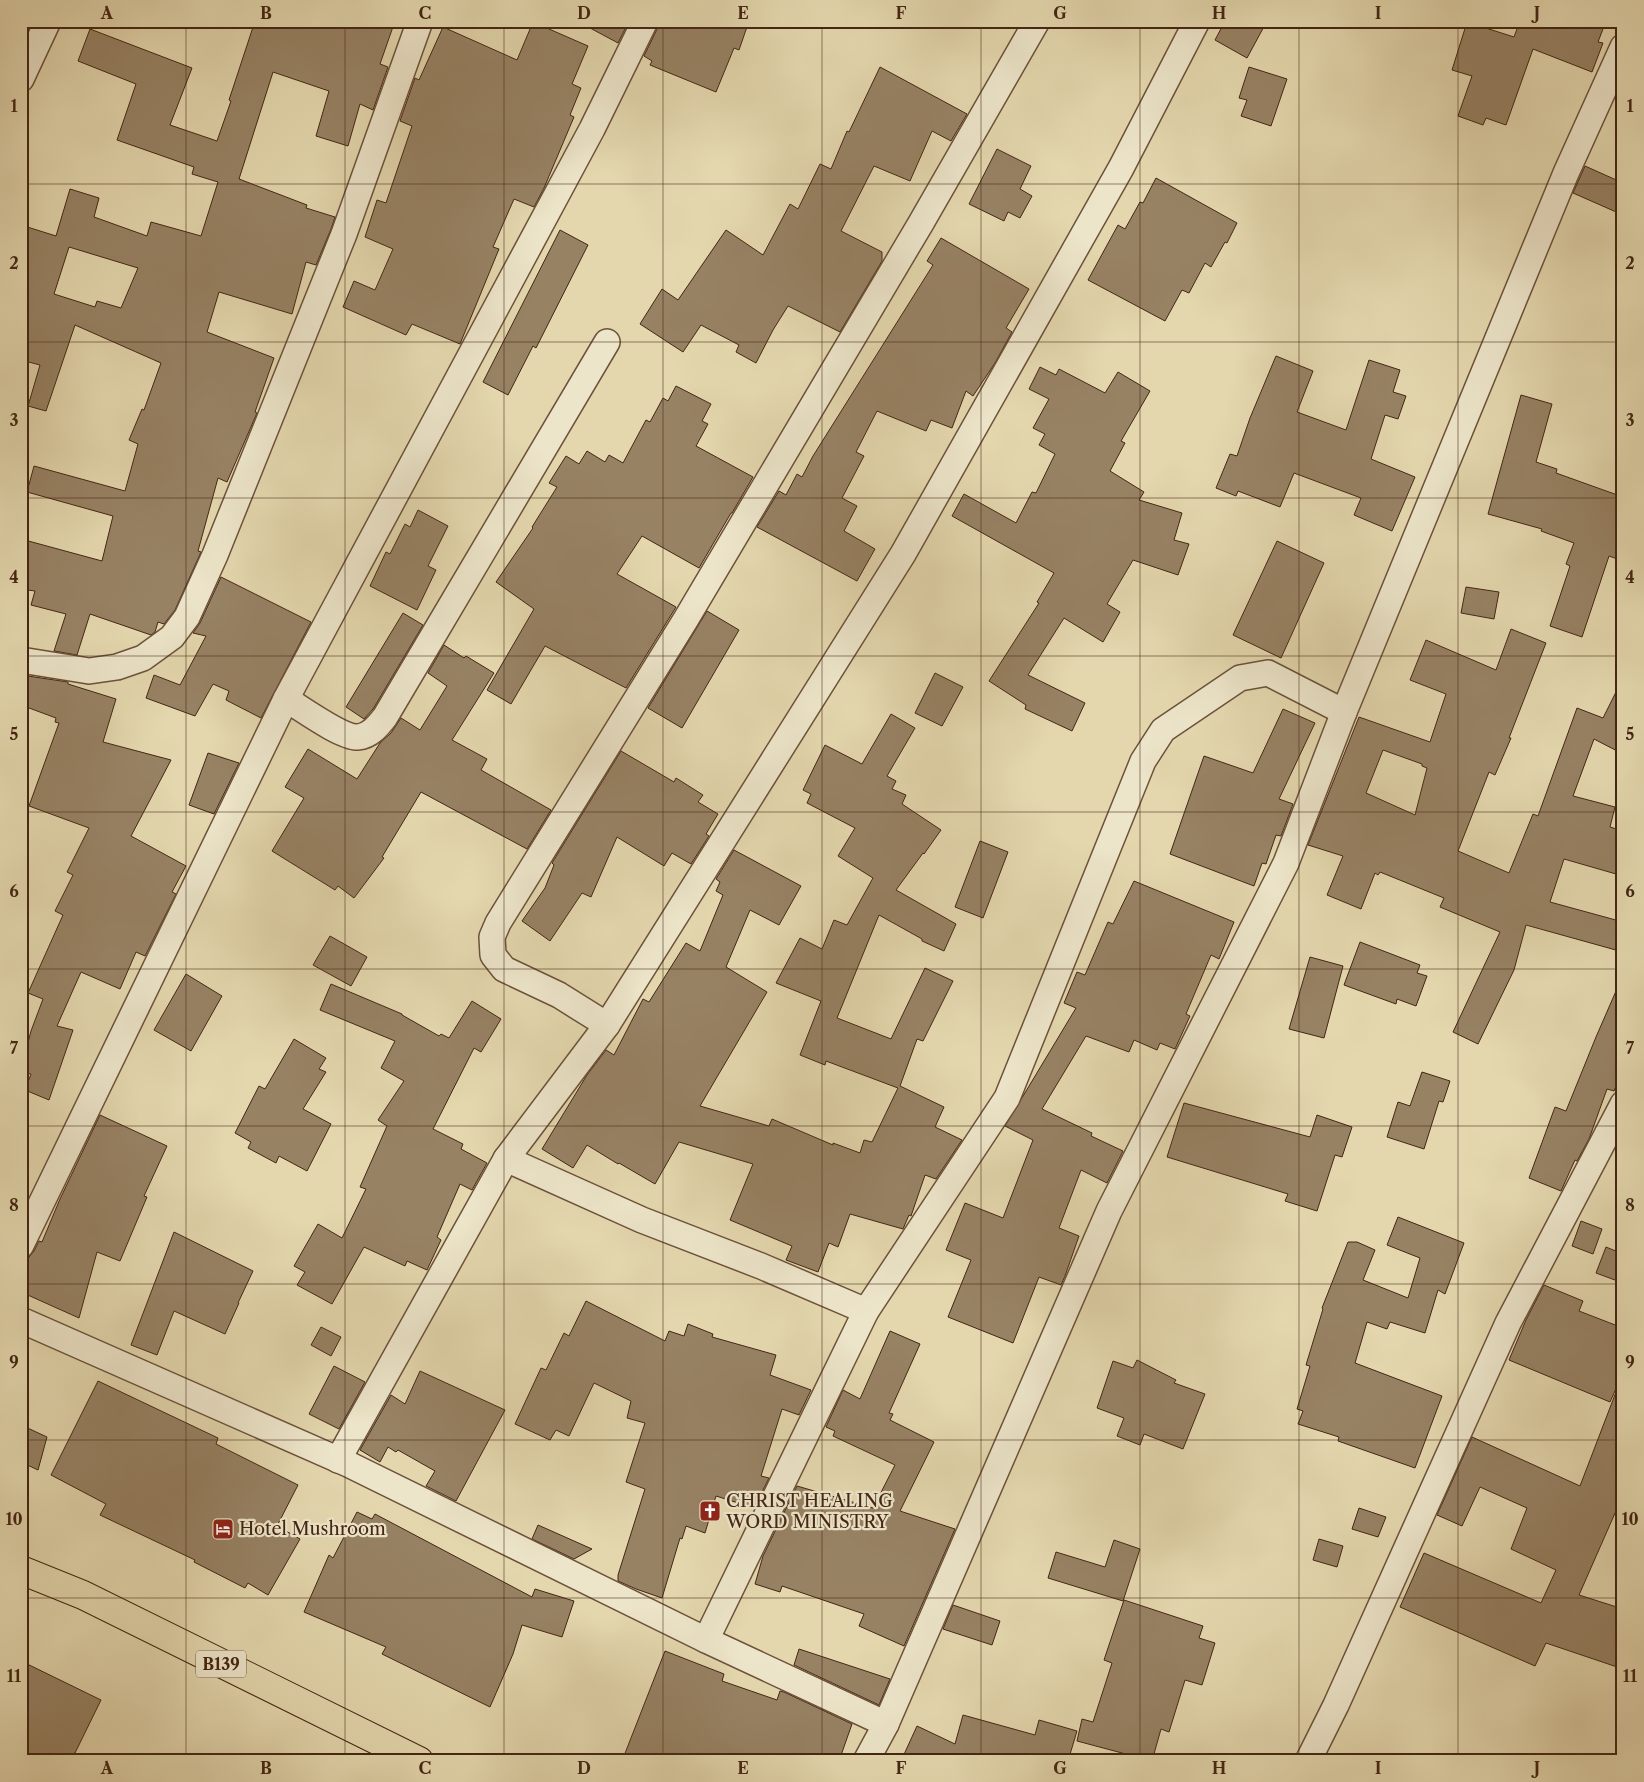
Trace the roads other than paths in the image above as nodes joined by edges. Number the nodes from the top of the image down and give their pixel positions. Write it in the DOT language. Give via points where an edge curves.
graph roads {
  1 [pos="48,21"];
  2 [pos="420,21"];
  3 [pos="646,21"];
  4 [pos="1037,21"];
  5 [pos="1197,21"];
  6 [pos="1623,47"];
  7 [pos="21,79"];
  8 [pos="607,342"];
  9 [pos="21,660"];
  10 [pos="286,699"];
  11 [pos="1344,712"];
  12 [pos="607,1025"];
  13 [pos="1623,1104"];
  14 [pos="506,1159"];
  15 [pos="21,1245"];
  16 [pos="866,1311"];
  17 [pos="21,1320"];
  18 [pos="338,1460"];
  19 [pos="21,1570"];
  20 [pos="706,1640"];
  21 [pos="886,1724"];
  22 [pos="382,1753"];
  23 [pos="419,1761"];
  24 [pos="866,1761"];
  25 [pos="1308,1761"];
  1 -- 7 [label="street"];
  2 -- 9 [label="street" via="344,234 187,617 172,637 143,658 117,667 89,671"];
  3 -- 10 [label="street" via="592,129"];
  4 -- 12 [label="street" via="922,223 492,937 493,955 504,969 559,995"];
  5 -- 12 [label="street" via="1116,176 903,554"];
  6 -- 11 [label="street" via="1562,182"];
  8 -- 10 [label="street" via="374,731 358,737 346,736"];
  10 -- 15 [label="street"];
  11 -- 16 [label="street" via="1268,673 1240,678 1163,730 1142,761 1007,1098"];
  11 -- 21 [label="street" via="1286,863 1109,1211"];
  12 -- 14 [label="street"];
  13 -- 25 [label="street" via="1508,1323"];
  14 -- 16 [label="street" via="642,1220"];
  14 -- 18 [label="street"];
  16 -- 20 [label="street"];
  17 -- 18 [label="street"];
  18 -- 20 [label="street"];
  19 -- 22 [label="main road, B139" via="82,1596"];
  20 -- 21 [label="street"];
  21 -- 24 [label="street"];
  22 -- 23 [label="main road, B139"];
}
